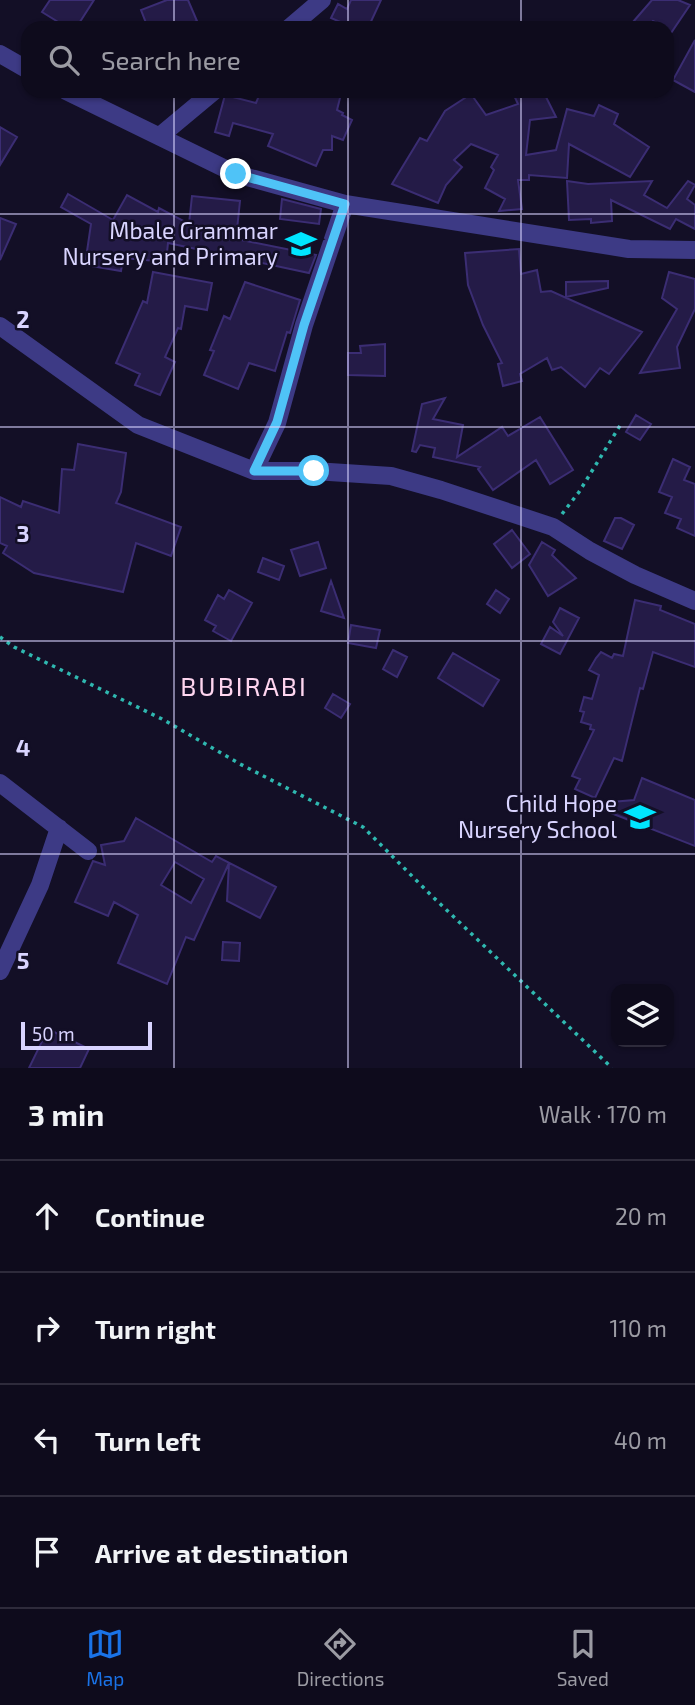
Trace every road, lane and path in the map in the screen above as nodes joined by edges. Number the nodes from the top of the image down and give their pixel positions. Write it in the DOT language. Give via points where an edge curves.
graph roads {
  1 [pos="322,0"];
  2 [pos="297,21"];
  3 [pos="0,54"];
  4 [pos="21,66"];
  5 [pos="81,98"];
  6 [pos="206,98"];
  7 [pos="160,136"];
  8 [pos="345,204"];
  9 [pos="695,250"];
  10 [pos="0,327"];
  11 [pos="621,424"];
  12 [pos="254,471"];
  13 [pos="552,527"];
  14 [pos="695,601"];
  15 [pos="0,637"];
  16 [pos="0,783"];
  17 [pos="59,828"];
  18 [pos="88,851"];
  19 [pos="0,971"];
  20 [pos="612,1068"];
  1 -- 2 [label="street"];
  3 -- 4 [label="street"];
  5 -- 7 [label="street"];
  6 -- 7 [label="street"];
  7 -- 8 [label="street" via="236,174"];
  8 -- 9 [label="street" via="629,249"];
  8 -- 12 [label="street" via="277,422"];
  10 -- 12 [label="street" via="138,425"];
  11 -- 13 [label="path"];
  12 -- 13 [label="street" via="391,476"];
  13 -- 14 [label="street" via="635,575"];
  15 -- 20 [label="path" via="363,827"];
  16 -- 17 [label="street"];
  17 -- 18 [label="street"];
  17 -- 19 [label="street" via="40,885"];
}
